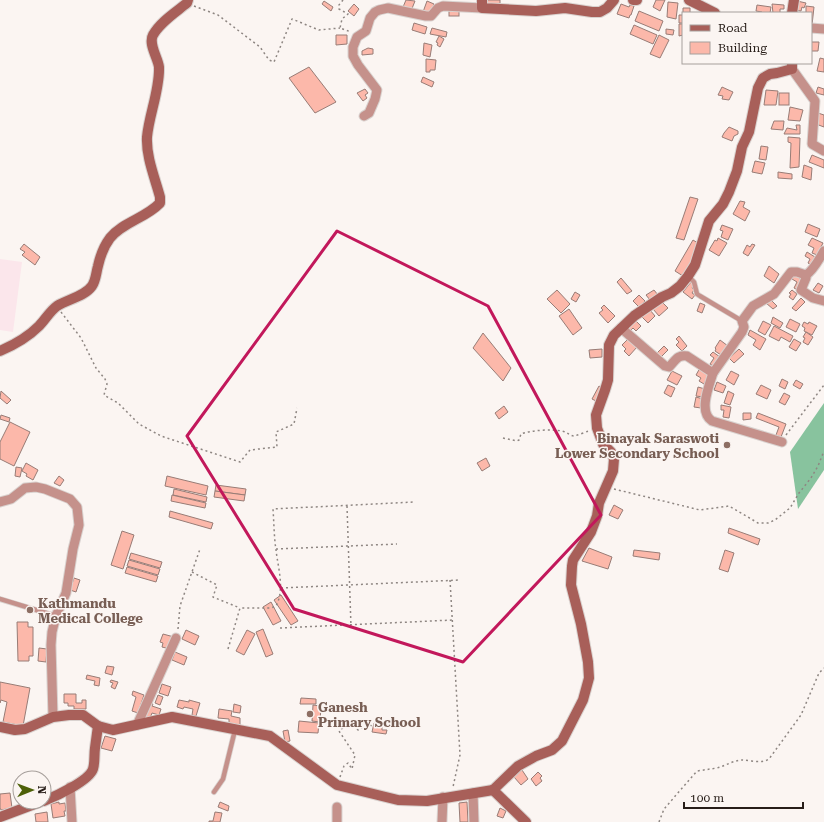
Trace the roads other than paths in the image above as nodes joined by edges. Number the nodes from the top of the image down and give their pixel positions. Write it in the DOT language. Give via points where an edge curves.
graph roads {
  1 [pos="614,0"];
  2 [pos="633,0"];
  3 [pos="637,0"];
  4 [pos="688,0"];
  5 [pos="794,0"];
  6 [pos="188,2"];
  7 [pos="482,4"];
  8 [pos="713,12"];
  9 [pos="792,12"];
  10 [pos="812,28"];
  11 [pos="824,29"];
  12 [pos="792,66"];
  13 [pos="364,116"];
  14 [pos="824,151"];
  15 [pos="824,251"];
  16 [pos="806,275"];
  17 [pos="688,276"];
  18 [pos="824,301"];
  19 [pos="742,321"];
  20 [pos="621,328"];
  21 [pos="0,350"];
  22 [pos="712,373"];
  23 [pos="782,442"];
  24 [pos="0,502"];
  25 [pos="0,599"];
  26 [pos="56,616"];
  27 [pos="176,638"];
  28 [pos="53,717"];
  29 [pos="137,725"];
  30 [pos="98,726"];
  31 [pos="0,727"];
  32 [pos="235,730"];
  33 [pos="70,787"];
  34 [pos="493,790"];
  35 [pos="214,792"];
  36 [pos="473,793"];
  37 [pos="443,797"];
  38 [pos="52,798"];
  39 [pos="337,807"];
  40 [pos="19,810"];
  41 [pos="0,817"];
  42 [pos="72,822"];
  43 [pos="337,822"];
  44 [pos="442,822"];
  45 [pos="474,822"];
  46 [pos="526,822"];
  1 -- 7 [label="street" via="600,12 565,8 536,11"];
  2 -- 3 [label="street"];
  4 -- 8 [label="street"];
  5 -- 9 [label="street"];
  6 -- 21 [label="street" via="162,24 152,40 158,75 147,138 148,153 160,202 146,214 117,231 110,239 103,250 91,288 56,306 38,328 14,345"];
  7 -- 13 [label="street" via="443,6 431,16 388,8 375,12 366,31 357,37 353,47 353,56 358,65 377,90 369,113"];
  10 -- 11 [label="street"];
  12 -- 14 [label="street" via="815,101 812,144"];
  12 -- 17 [label="street" via="763,78 758,88 749,132 742,147 730,192 710,221 695,265"];
  15 -- 16 [label="street"];
  16 -- 18 [label="street" via="802,290 813,298"];
  16 -- 19 [label="street" via="791,272 774,294 753,306"];
  17 -- 19 [label="lane" via="694,282 697,294"];
  17 -- 20 [label="street" via="671,293 640,312"];
  19 -- 22 [label="street" via="742,332"];
  20 -- 22 [label="street" via="665,366 669,367 683,355"];
  20 -- 34 [label="street" via="609,345 608,380 596,415 597,428 603,444 614,459 613,471 591,532 573,560 572,566 571,585 588,662 589,678 583,700 562,741 552,750 518,766"];
  22 -- 23 [label="street" via="706,394 708,418"];
  24 -- 26 [label="street" via="11,499 25,488 36,487 70,500 77,507 79,525 66,593"];
  25 -- 26 [label="lane"];
  26 -- 28 [label="street" via="51,645"];
  27 -- 29 [label="street"];
  28 -- 30 [label="street" via="83,715"];
  28 -- 31 [label="street" via="25,729"];
  29 -- 30 [label="street" via="113,730"];
  29 -- 32 [label="street" via="172,717"];
  30 -- 33 [label="street" via="93,770 83,781"];
  32 -- 35 [label="lane" via="223,779"];
  32 -- 37 [label="street" via="270,736 337,785 398,800 427,801"];
  33 -- 38 [label="street"];
  33 -- 42 [label="street"];
  34 -- 36 [label="street"];
  34 -- 46 [label="street"];
  36 -- 37 [label="street"];
  36 -- 45 [label="street"];
  37 -- 44 [label="street"];
  39 -- 43 [label="street"];
  40 -- 41 [label="street"];
}
